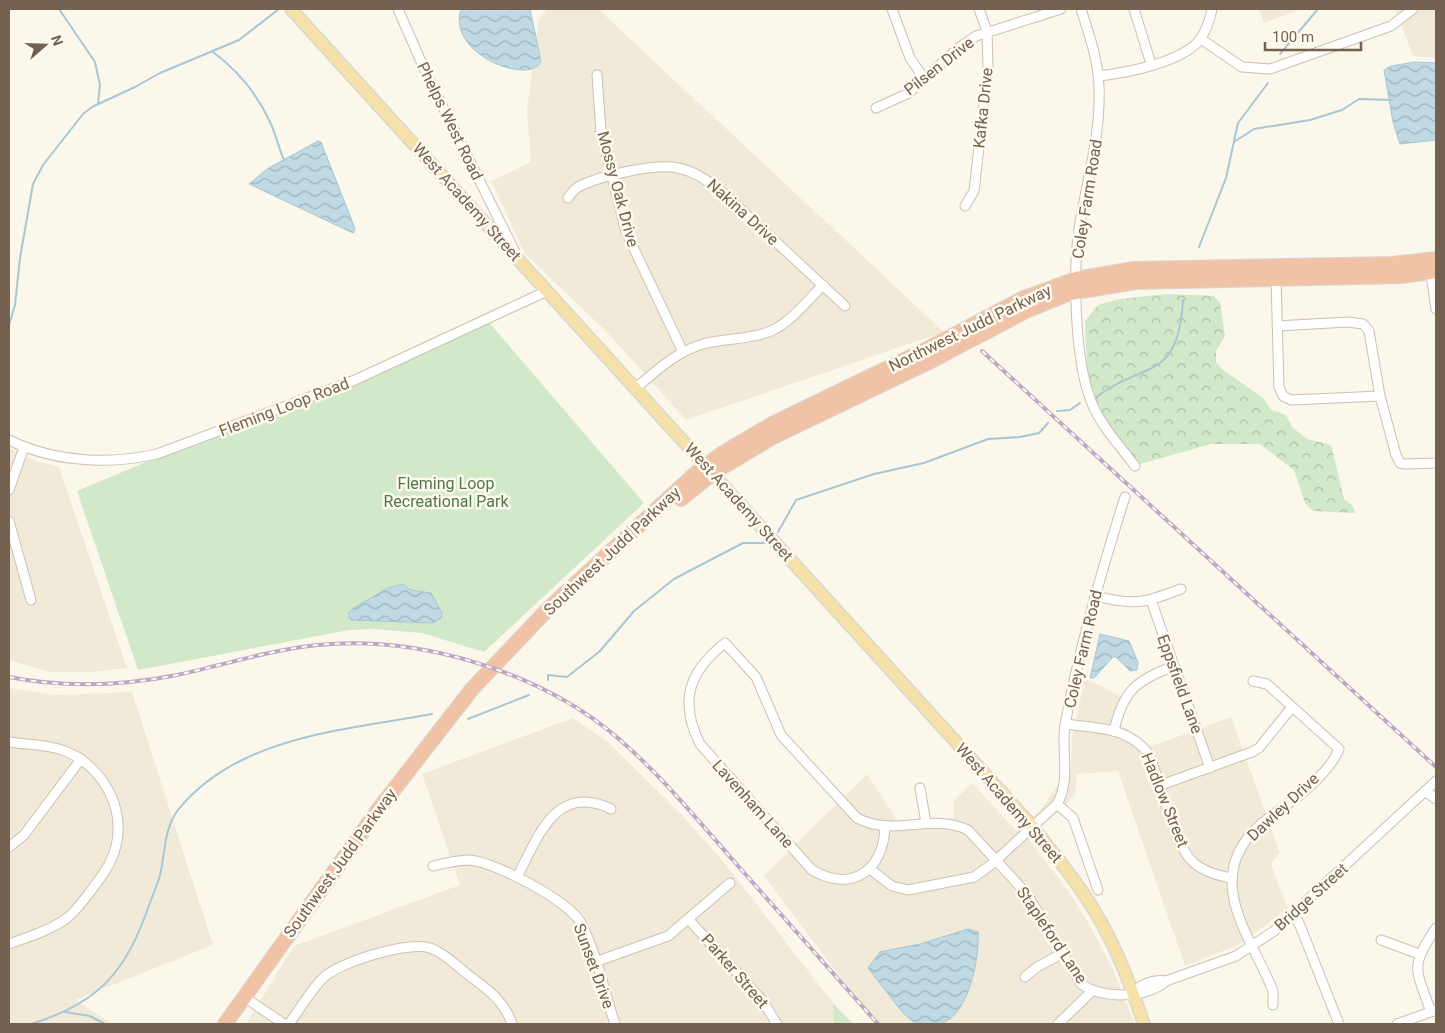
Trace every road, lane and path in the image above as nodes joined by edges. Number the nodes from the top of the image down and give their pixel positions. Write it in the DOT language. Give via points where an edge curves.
graph roads {
  1 [pos="291,9"];
  2 [pos="398,9"];
  3 [pos="892,9"];
  4 [pos="979,9"];
  5 [pos="1061,9"];
  6 [pos="1081,9"];
  7 [pos="1134,9"];
  8 [pos="1212,9"];
  9 [pos="1413,9"];
  10 [pos="987,31"];
  11 [pos="1201,39"];
  12 [pos="1151,64"];
  13 [pos="597,75"];
  14 [pos="1098,76"];
  15 [pos="925,80"];
  16 [pos="876,108"];
  17 [pos="611,176"];
  18 [pos="568,198"];
  19 [pos="965,206"];
  20 [pos="519,259"];
  21 [pos="1433,266"];
  22 [pos="1276,278"];
  23 [pos="823,285"];
  24 [pos="1076,285"];
  25 [pos="547,291"];
  26 [pos="845,306"];
  27 [pos="1436,309"];
  28 [pos="1278,326"];
  29 [pos="682,352"];
  30 [pos="636,388"];
  31 [pos="1380,396"];
  32 [pos="9,440"];
  33 [pos="24,448"];
  34 [pos="1436,463"];
  35 [pos="1135,466"];
  36 [pos="710,469"];
  37 [pos="9,490"];
  38 [pos="1124,497"];
  39 [pos="9,521"];
  40 [pos="1181,589"];
  41 [pos="1096,596"];
  42 [pos="31,600"];
  43 [pos="1151,600"];
  44 [pos="725,644"];
  45 [pos="1174,666"];
  46 [pos="1253,681"];
  47 [pos="1292,707"];
  48 [pos="1066,724"];
  49 [pos="1114,731"];
  50 [pos="9,742"];
  51 [pos="81,759"];
  52 [pos="1210,768"];
  53 [pos="1161,784"];
  54 [pos="1431,786"];
  55 [pos="920,788"];
  56 [pos="1436,799"];
  57 [pos="1057,804"];
  58 [pos="611,809"];
  59 [pos="926,823"];
  60 [pos="885,827"];
  61 [pos="1033,827"];
  62 [pos="9,847"];
  63 [pos="996,860"];
  64 [pos="433,866"];
  65 [pos="870,870"];
  66 [pos="517,878"];
  67 [pos="1232,878"];
  68 [pos="730,883"];
  69 [pos="1098,890"];
  70 [pos="1292,915"];
  71 [pos="689,920"];
  72 [pos="1436,928"];
  73 [pos="1381,940"];
  74 [pos="9,944"];
  75 [pos="1253,946"];
  76 [pos="1063,953"];
  77 [pos="1419,954"];
  78 [pos="595,962"];
  79 [pos="1025,977"];
  80 [pos="1092,991"];
  81 [pos="1133,993"];
  82 [pos="244,997"];
  83 [pos="1273,1005"];
  84 [pos="1434,1011"];
  85 [pos="225,1024"];
  86 [pos="284,1024"];
  87 [pos="289,1024"];
  88 [pos="512,1024"];
  89 [pos="615,1024"];
  90 [pos="777,1024"];
  91 [pos="1058,1024"];
  92 [pos="1144,1024"];
  93 [pos="1339,1024"];
  94 [pos="1397,1024"];
  1 -- 20 [label="main road, West Academy Street"];
  2 -- 20 [label="street, Phelps West Road" via="426,73"];
  3 -- 15 [label="street" via="910,58"];
  4 -- 10 [label="street, Kafka Drive"];
  5 -- 10 [label="street, Pilsen Drive"];
  6 -- 14 [label="street, Coley Farm Road" via="1094,50"];
  7 -- 12 [label="street"];
  8 -- 11 [label="street"];
  9 -- 11 [label="street" via="1391,26 1270,70 1242,67"];
  10 -- 15 [label="street, Pilsen Drive" via="958,49"];
  10 -- 19 [label="street, Kafka Drive" via="988,68 974,191"];
  11 -- 12 [label="street" via="1180,54"];
  12 -- 14 [label="street"];
  13 -- 17 [label="street, Mossy Oak Drive" via="601,133"];
  14 -- 24 [label="street, Coley Farm Road" via="1098,117 1077,240"];
  15 -- 16 [label="street, Pilsen Drive" via="909,93"];
  17 -- 18 [label="street, Nakina Drive" via="577,187"];
  17 -- 23 [label="street, Nakina Drive" via="661,167 678,168 703,177"];
  17 -- 29 [label="street, Mossy Oak Drive" via="626,232"];
  20 -- 25 [label="main road, West Academy Street"];
  21 -- 22 [label="highway, Northwest Judd Parkway" via="1389,276"];
  21 -- 24 [label="highway, Northwest Judd Parkway" via="1134,269"];
  21 -- 27 [label="street"];
  22 -- 24 [label="highway, Northwest Judd Parkway"];
  22 -- 28 [label="street"];
  23 -- 26 [label="street, Nakina Drive"];
  23 -- 29 [label="street" via="783,324 771,331 704,344"];
  24 -- 35 [label="street, Coley Farm Road" via="1082,364 1090,399 1101,420"];
  24 -- 36 [label="highway, Northwest Judd Parkway" via="1024,298 774,423"];
  25 -- 30 [label="main road, West Academy Street"];
  25 -- 33 [label="street, Fleming Loop Road" via="355,380 157,454 123,459 87,459 61,457"];
  28 -- 31 [label="street" via="1363,324 1369,331"];
  28 -- 31 [label="street" via="1282,396 1290,400"];
  29 -- 30 [label="street"];
  30 -- 36 [label="main road, West Academy Street"];
  31 -- 34 [label="street" via="1400,463"];
  32 -- 33 [label="street, Fleming Loop Road"];
  33 -- 37 [label="street"];
  36 -- 61 [label="main road, West Academy Street"];
  36 -- 82 [label="highway, Southwest Judd Parkway" via="541,616 485,675 387,797"];
  38 -- 41 [label="street, Coley Farm Road"];
  39 -- 42 [label="street"];
  40 -- 43 [label="street"];
  41 -- 43 [label="street" via="1132,603"];
  41 -- 48 [label="street, Coley Farm Road"];
  43 -- 45 [label="street, Eppsfield Lane"];
  44 -- 60 [label="street, Stapleford Lane" via="756,677 774,722 789,745 847,810 866,822"];
  44 -- 65 [label="street, Lavenham Lane" via="701,664 690,689 690,716 700,744 812,870 837,880 859,876"];
  45 -- 49 [label="street" via="1148,676 1128,693 1119,710"];
  45 -- 52 [label="street, Eppsfield Lane"];
  46 -- 47 [label="street, Dawley Drive" via="1267,684"];
  47 -- 52 [label="street" via="1259,748"];
  47 -- 67 [label="street, Dawley Drive" via="1339,749 1303,792 1251,833 1240,850"];
  48 -- 49 [label="street, Hadlow Street"];
  48 -- 57 [label="street, Coley Farm Road" via="1063,792"];
  49 -- 53 [label="street, Hadlow Street" via="1134,738 1149,754"];
  50 -- 51 [label="street" via="52,747"];
  51 -- 62 [label="street" via="24,834"];
  51 -- 74 [label="street" via="99,774 115,808 118,826 111,860 81,904 68,917"];
  52 -- 53 [label="street"];
  53 -- 67 [label="street, Hadlow Street" via="1188,857 1213,874"];
  54 -- 56 [label="street"];
  54 -- 70 [label="street, Bridge Street"];
  55 -- 59 [label="street"];
  57 -- 61 [label="street, Coley Farm Road"];
  57 -- 69 [label="street" via="1073,818"];
  58 -- 66 [label="street" via="579,801 557,811 551,816"];
  59 -- 60 [label="street, Stapleford Lane"];
  59 -- 63 [label="street, Stapleford Lane" via="956,824 968,830"];
  60 -- 65 [label="street" via="882,848"];
  61 -- 63 [label="street, Coley Farm Road"];
  61 -- 81 [label="main road, West Academy Street" via="1094,910"];
  63 -- 65 [label="street, Coley Farm Road" via="974,876 908,890 892,886"];
  63 -- 76 [label="street, Stapleford Lane" via="1026,894"];
  64 -- 66 [label="street, Sunset Drive" via="471,860 488,863"];
  66 -- 78 [label="street, Sunset Drive" via="574,913"];
  67 -- 75 [label="street, Dawley Drive" via="1236,912"];
  68 -- 71 [label="street"];
  70 -- 75 [label="street, Bridge Street"];
  70 -- 93 [label="street" via="1299,923"];
  71 -- 78 [label="street" via="659,941"];
  71 -- 90 [label="street, Parker Street" via="762,1000"];
  72 -- 77 [label="street"];
  73 -- 77 [label="street"];
  75 -- 81 [label="street, Bridge Street" via="1160,986"];
  75 -- 83 [label="street, Dawley Drive" via="1274,990"];
  76 -- 79 [label="street"];
  76 -- 80 [label="street, Stapleford Lane" via="1081,984"];
  77 -- 84 [label="street" via="1418,976"];
  78 -- 89 [label="street, Sunset Drive"];
  80 -- 81 [label="street, Stapleford Lane" via="1108,996"];
  80 -- 91 [label="street"];
  81 -- 92 [label="main road, West Academy Street"];
  82 -- 85 [label="highway, Southwest Judd Parkway"];
  82 -- 86 [label="street"];
  84 -- 94 [label="street"];
  87 -- 88 [label="street" via="333,970 399,947 418,946 432,949 490,991 505,1008"];
}
